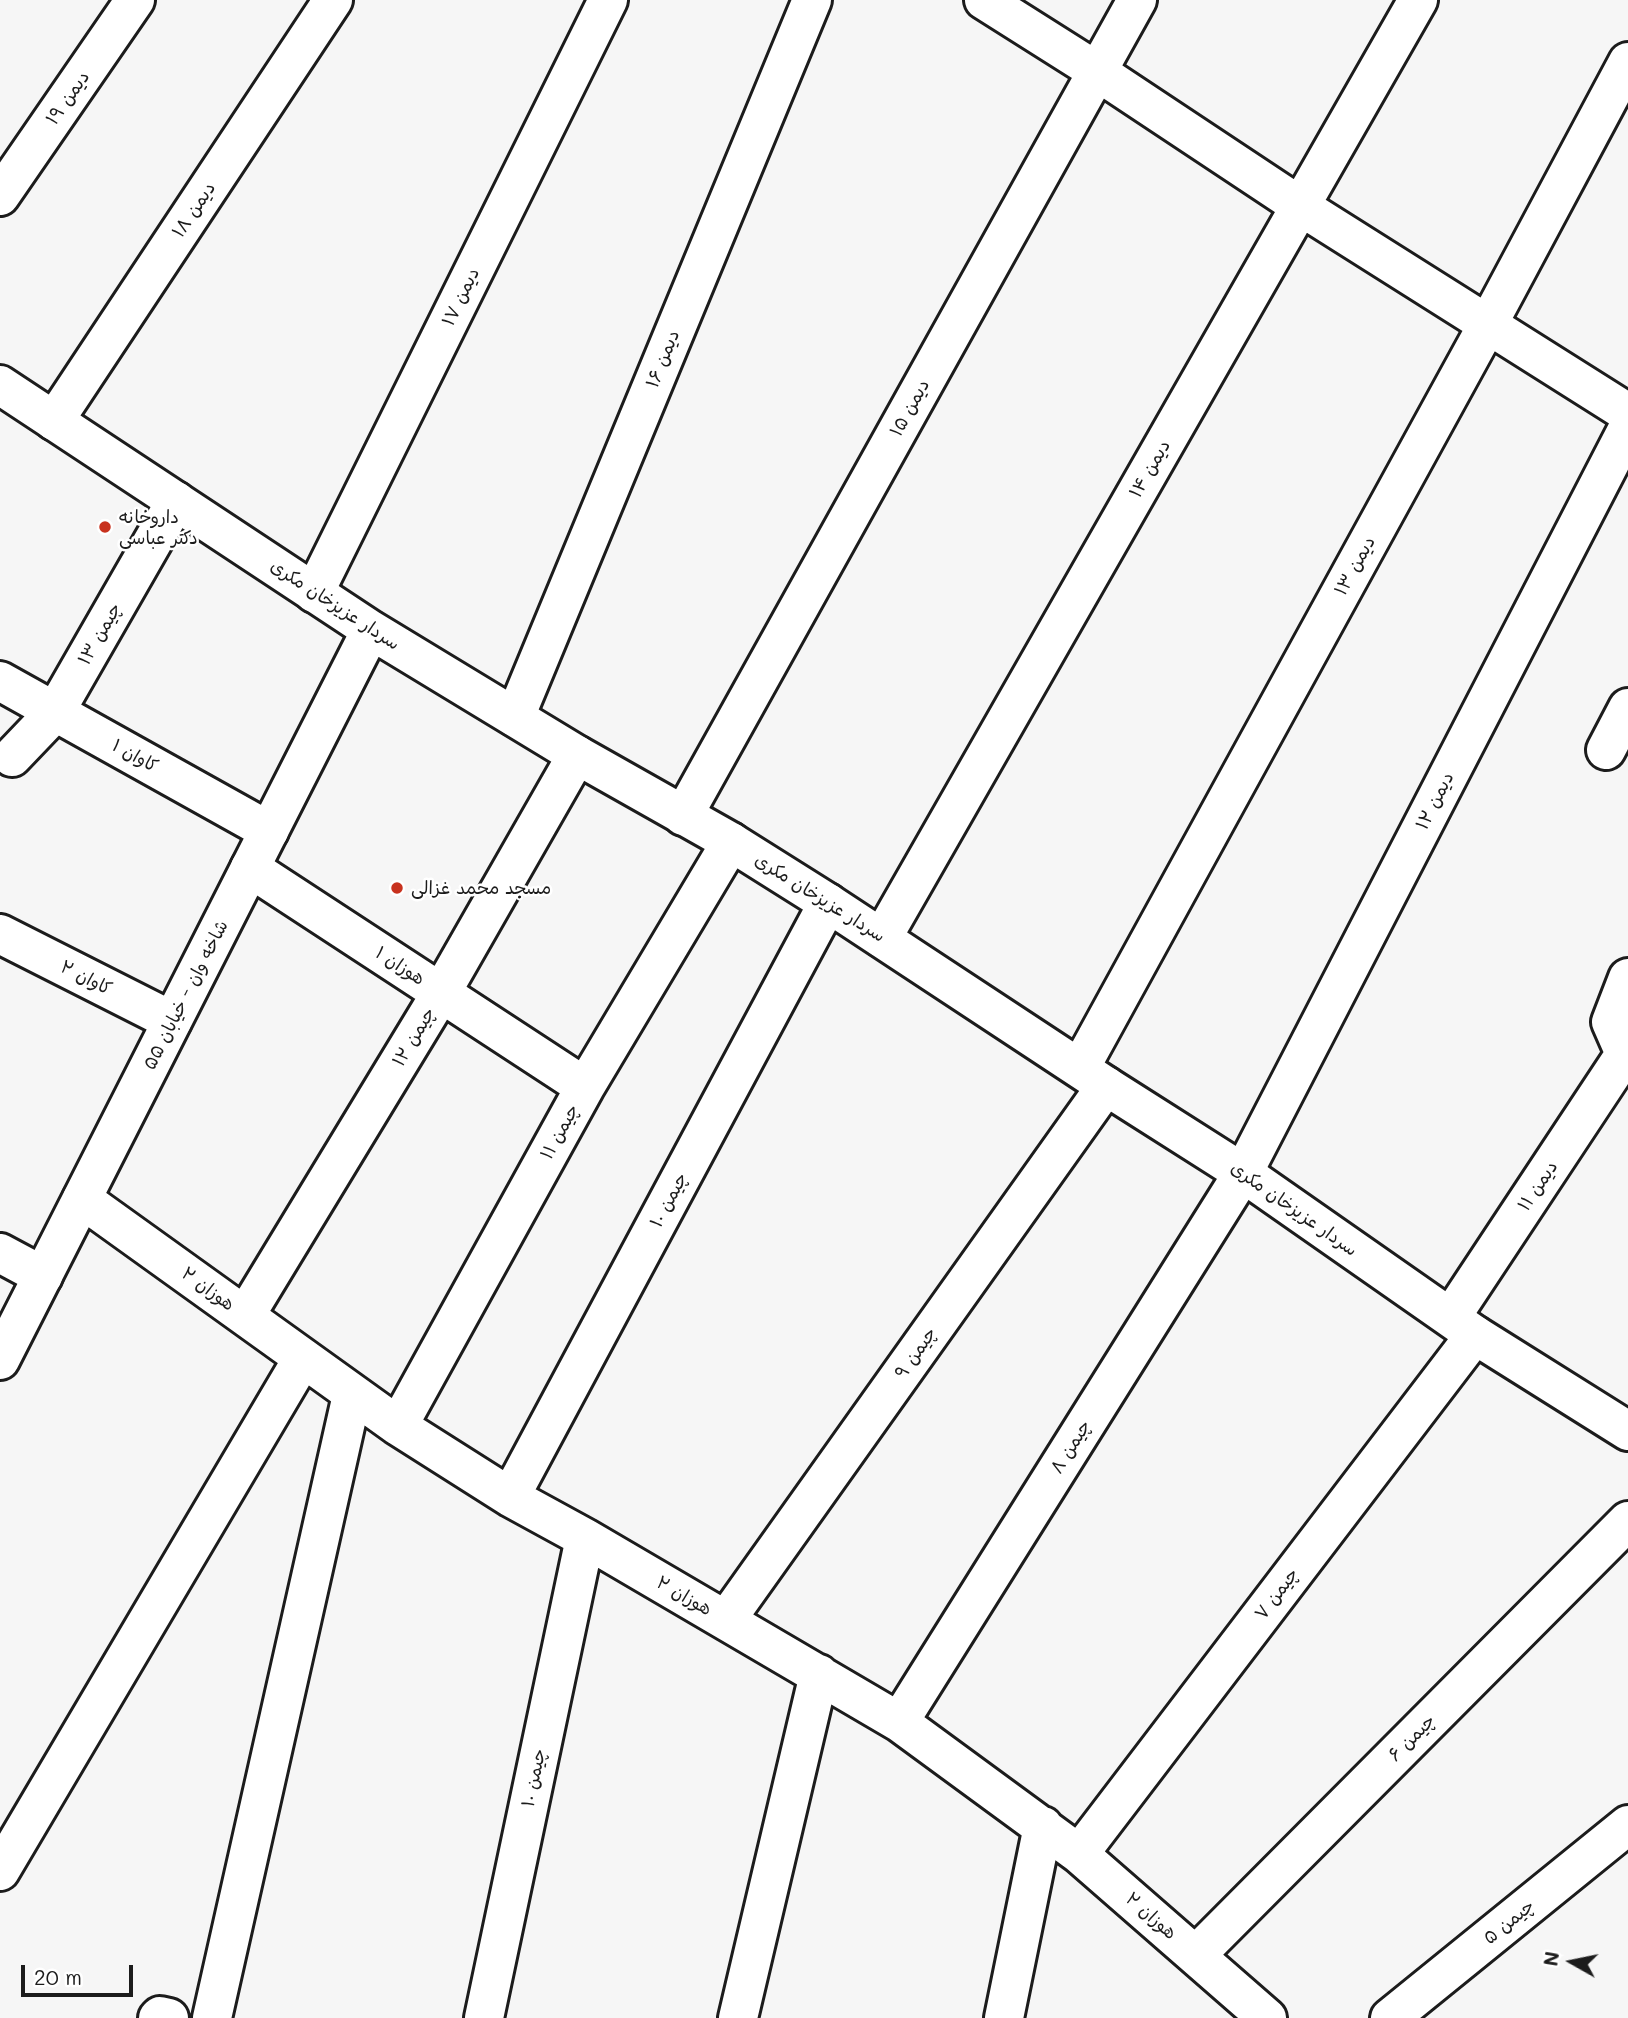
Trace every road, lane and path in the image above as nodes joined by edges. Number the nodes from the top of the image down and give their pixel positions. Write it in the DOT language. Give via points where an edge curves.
graph roads {
  1 [pos="135,0"];
  2 [pos="333,0"];
  3 [pos="608,0"];
  4 [pos="812,0"];
  5 [pos="984,0"];
  6 [pos="1138,0"];
  7 [pos="1418,0"];
  8 [pos="1628,62"];
  9 [pos="1098,72"];
  10 [pos="0,196"];
  11 [pos="1300,206"];
  12 [pos="1488,324"];
  13 [pos="0,385"];
  14 [pos="1628,413"];
  15 [pos="54,421"];
  16 [pos="1628,428"];
  17 [pos="176,501"];
  18 [pos="314,593"];
  19 [pos="372,630"];
  20 [pos="0,681"];
  21 [pos="1628,708"];
  22 [pos="55,712"];
  23 [pos="515,717"];
  24 [pos="1606,750"];
  25 [pos="577,755"];
  26 [pos="12,757"];
  27 [pos="683,816"];
  28 [pos="269,831"];
  29 [pos="731,842"];
  30 [pos="250,868"];
  31 [pos="828,903"];
  32 [pos="0,934"];
  33 [pos="882,938"];
  34 [pos="1628,978"];
  35 [pos="441,993"];
  36 [pos="172,1021"];
  37 [pos="1626,1055"];
  38 [pos="1093,1077"];
  39 [pos="585,1087"];
  40 [pos="1243,1173"];
  41 [pos="82,1199"];
  42 [pos="0,1253"];
  43 [pos="43,1276"];
  44 [pos="245,1316"];
  45 [pos="1463,1326"];
  46 [pos="303,1358"];
  47 [pos="0,1360"];
  48 [pos="352,1395"];
  49 [pos="398,1426"];
  50 [pos="1628,1431"];
  51 [pos="510,1497"];
  52 [pos="1628,1521"];
  53 [pos="585,1538"];
  54 [pos="726,1620"];
  55 [pos="819,1674"];
  56 [pos="899,1722"];
  57 [pos="1628,1825"];
  58 [pos="1043,1826"];
  59 [pos="1079,1854"];
  60 [pos="0,1871"];
  61 [pos="1196,1955"];
  62 [pos="1255,2013"];
  63 [pos="158,2018"];
  64 [pos="169,2018"];
  65 [pos="212,2018"];
  66 [pos="484,2018"];
  67 [pos="738,2018"];
  68 [pos="1004,2018"];
  69 [pos="1390,2018"];
  1 -- 10 [label="street, دیمن ۱۹"];
  2 -- 15 [label="street, دیمن ۱۸"];
  3 -- 18 [label="street, دیمن ۱۷"];
  4 -- 23 [label="street, دیمن ۱۶"];
  5 -- 9 [label="street"];
  6 -- 9 [label="street, دیمن ۱۵"];
  7 -- 11 [label="street, دیمن ۱۴"];
  8 -- 12 [label="street, دیمن ۱۳"];
  9 -- 11 [label="street"];
  9 -- 27 [label="street, دیمن ۱۵"];
  11 -- 12 [label="street"];
  11 -- 33 [label="street, دیمن ۱۴"];
  12 -- 14 [label="street"];
  12 -- 38 [label="street, دیمن ۱۳"];
  13 -- 15 [label="street, سردار عزیزخان مکری"];
  15 -- 17 [label="street, سردار عزیزخان مکری"];
  16 -- 40 [label="street, دیمن ۱۲"];
  17 -- 18 [label="street, سردار عزیزخان مکری"];
  17 -- 22 [label="street, چیمن ۱۳"];
  18 -- 19 [label="street, سردار عزیزخان مکری"];
  19 -- 23 [label="street, سردار عزیزخان مکری"];
  19 -- 28 [label="street, شاخه وان - خیابان ۵۵"];
  20 -- 22 [label="street, کاوان ۱"];
  21 -- 24 [label="street"];
  22 -- 26 [label="street, چیمن ۱۳"];
  22 -- 28 [label="street, کاوان ۱"];
  23 -- 25 [label="street, سردار عزیزخان مکری"];
  25 -- 27 [label="street, سردار عزیزخان مکری"];
  25 -- 35 [label="street, چیمن ۱۲"];
  27 -- 29 [label="street, سردار عزیزخان مکری"];
  28 -- 30 [label="street, شاخه وان - خیابان ۵۵"];
  29 -- 31 [label="street, سردار عزیزخان مکری"];
  29 -- 39 [label="street, چیمن ۱۱"];
  30 -- 35 [label="street, هوزان ۱"];
  30 -- 36 [label="street, شاخه وان - خیابان ۵۵"];
  31 -- 33 [label="street, سردار عزیزخان مکری"];
  31 -- 51 [label="street, چیمن ۱۰"];
  32 -- 36 [label="street, کاوان ۲"];
  33 -- 38 [label="street, سردار عزیزخان مکری"];
  34 -- 37 [label="street" via="1611,1023"];
  35 -- 39 [label="street, هوزان ۱"];
  35 -- 44 [label="street, چیمن ۱۲"];
  36 -- 41 [label="street, شاخه وان - خیابان ۵۵"];
  37 -- 45 [label="street, دیمن ۱۱"];
  38 -- 40 [label="street, سردار عزیزخان مکری"];
  38 -- 54 [label="street, چیمن ۹"];
  39 -- 49 [label="street, چیمن ۱۱"];
  40 -- 45 [label="street, سردار عزیزخان مکری"];
  40 -- 56 [label="street, چیمن ۸"];
  41 -- 43 [label="street, شاخه وان - خیابان ۵۵"];
  41 -- 44 [label="street, هوزان ۲"];
  42 -- 43 [label="street"];
  43 -- 47 [label="street, شاخه وان - خیابان ۵۵"];
  44 -- 46 [label="street, هوزان ۲"];
  45 -- 50 [label="street, سردار عزیزخان مکری"];
  45 -- 59 [label="street, چیمن ۷"];
  46 -- 48 [label="street, هوزان ۲"];
  46 -- 60 [label="street"];
  48 -- 49 [label="street, هوزان ۲"];
  48 -- 65 [label="street"];
  49 -- 51 [label="street, هوزان ۲"];
  51 -- 53 [label="street, هوزان ۲"];
  52 -- 61 [label="street, چیمن ۶"];
  53 -- 54 [label="street, هوزان ۲"];
  53 -- 66 [label="street, چیمن ۱۰"];
  54 -- 55 [label="street, هوزان ۲"];
  55 -- 56 [label="street, هوزان ۲"];
  55 -- 67 [label="street"];
  56 -- 58 [label="street, هوزان ۲"];
  57 -- 69 [label="street, چیمن ۵"];
  58 -- 59 [label="street, هوزان ۲"];
  58 -- 68 [label="street"];
  59 -- 61 [label="street, هوزان ۲"];
  61 -- 62 [label="street, هوزان ۲"];
  63 -- 64 [label="street"];
}
